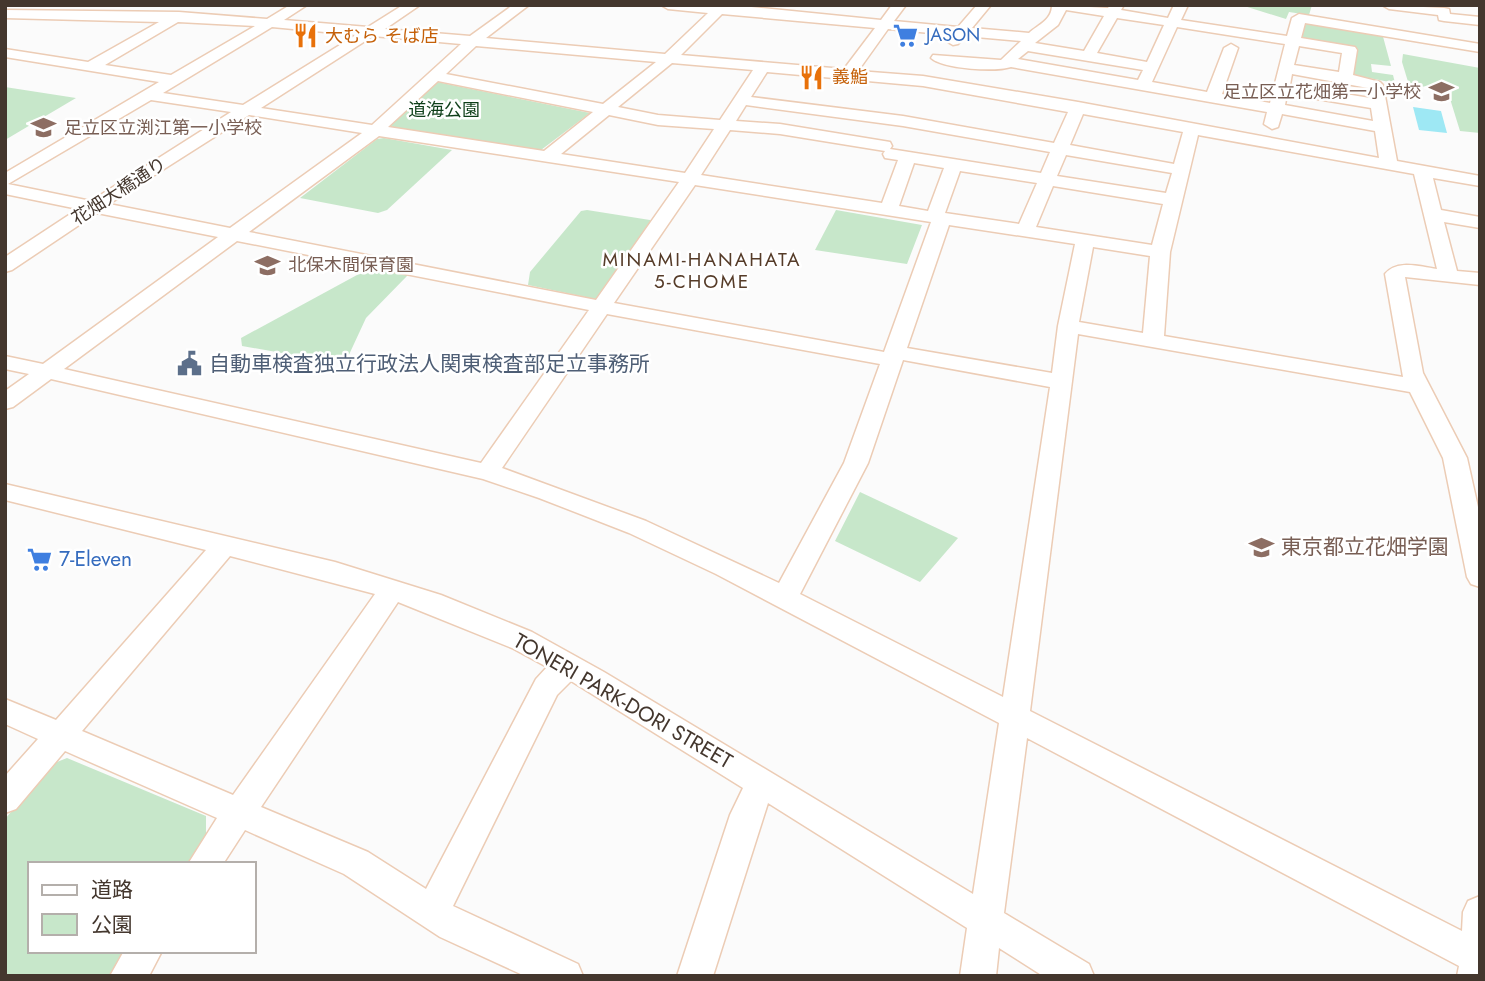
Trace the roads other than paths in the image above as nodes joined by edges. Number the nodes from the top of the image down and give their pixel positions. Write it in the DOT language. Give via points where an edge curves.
graph roads {
  1 [pos="43,5"];
  2 [pos="300,5"];
  3 [pos="413,5"];
  4 [pos="522,5"];
  5 [pos="668,5"];
  6 [pos="899,5"];
  7 [pos="984,5"];
  8 [pos="1060,5"];
  9 [pos="1181,5"];
  10 [pos="1389,5"];
  11 [pos="721,8"];
  12 [pos="1115,9"];
  13 [pos="175,11"];
  14 [pos="5,14"];
  15 [pos="26,14"];
  16 [pos="1444,15"];
  17 [pos="1379,17"];
  18 [pos="271,22"];
  19 [pos="1173,22"];
  20 [pos="1480,22"];
  21 [pos="5,24"];
  22 [pos="885,24"];
  23 [pos="372,31"];
  24 [pos="961,31"];
  25 [pos="474,40"];
  26 [pos="1293,41"];
  27 [pos="1030,42"];
  28 [pos="1447,42"];
  29 [pos="1230,48"];
  30 [pos="1480,48"];
  31 [pos="5,53"];
  32 [pos="670,57"];
  33 [pos="1088,57"];
  34 [pos="938,58"];
  35 [pos="1284,60"];
  36 [pos="1009,62"];
  37 [pos="764,65"];
  38 [pos="90,67"];
  39 [pos="1152,67"];
  40 [pos="849,73"];
  41 [pos="436,76"];
  42 [pos="1345,78"];
  43 [pos="172,80"];
  44 [pos="1143,85"];
  45 [pos="1280,88"];
  46 [pos="923,92"];
  47 [pos="149,95"];
  48 [pos="1213,97"];
  49 [pos="741,100"];
  50 [pos="1378,104"];
  51 [pos="1078,107"];
  52 [pos="1276,108"];
  53 [pos="246,109"];
  54 [pos="605,110"];
  55 [pos="1129,117"];
  56 [pos="903,121"];
  57 [pos="726,124"];
  58 [pos="1382,127"];
  59 [pos="1192,128"];
  60 [pos="376,130"];
  61 [pos="1268,142"];
  62 [pos="884,146"];
  63 [pos="1062,149"];
  64 [pos="908,157"];
  65 [pos="547,158"];
  66 [pos="954,164"];
  67 [pos="1389,164"];
  68 [pos="1182,170"];
  69 [pos="1422,170"];
  70 [pos="690,179"];
  71 [pos="1048,179"];
  72 [pos="5,180"];
  73 [pos="1480,181"];
  74 [pos="5,189"];
  75 [pos="1174,200"];
  76 [pos="94,206"];
  77 [pos="888,209"];
  78 [pos="1433,214"];
  79 [pos="939,218"];
  80 [pos="1480,223"];
  81 [pos="1025,231"];
  82 [pos="235,234"];
  83 [pos="1085,240"];
  84 [pos="1156,251"];
  85 [pos="5,266"];
  86 [pos="1448,276"];
  87 [pos="1480,279"];
  88 [pos="602,307"];
  89 [pos="1068,326"];
  90 [pos="1153,340"];
  91 [pos="893,356"];
  92 [pos="5,362"];
  93 [pos="48,371"];
  94 [pos="1062,382"];
  95 [pos="1416,386"];
  96 [pos="5,402"];
  97 [pos="1455,458"];
  98 [pos="1480,463"];
  99 [pos="487,472"];
  100 [pos="5,492"];
  101 [pos="225,545"];
  102 [pos="1480,577"];
  103 [pos="393,590"];
  104 [pos="784,598"];
  105 [pos="568,665"];
  106 [pos="5,712"];
  107 [pos="1014,717"];
  108 [pos="60,735"];
  109 [pos="762,782"];
  110 [pos="5,799"];
  111 [pos="239,813"];
  112 [pos="205,862"];
  113 [pos="432,912"];
  114 [pos="1480,912"];
  115 [pos="986,920"];
  116 [pos="144,953"];
  117 [pos="1478,963"];
  118 [pos="128,976"];
  119 [pos="565,976"];
  120 [pos="695,976"];
  121 [pos="978,976"];
  122 [pos="1076,976"];
  1 -- 15 [label="street"];
  2 -- 18 [label="street"];
  3 -- 23 [label="street, 花畑大橋通り"];
  4 -- 25 [label="street"];
  5 -- 11 [label="street"];
  6 -- 22 [label="street"];
  7 -- 24 [label="street"];
  8 -- 12 [label="street"];
  8 -- 27 [label="street" via="1053,22"];
  9 -- 19 [label="street"];
  10 -- 16 [label="street"];
  11 -- 22 [label="street"];
  11 -- 32 [label="street"];
  12 -- 19 [label="street"];
  12 -- 33 [label="street"];
  13 -- 15 [label="street" via="155,15"];
  13 -- 18 [label="street"];
  13 -- 38 [label="street"];
  14 -- 15 [label="street"];
  15 -- 21 [label="street"];
  16 -- 17 [label="street"];
  16 -- 20 [label="street"];
  16 -- 28 [label="street"];
  17 -- 26 [label="street" via="1299,18"];
  17 -- 28 [label="street"];
  18 -- 23 [label="street"];
  18 -- 43 [label="street"];
  19 -- 26 [label="street"];
  19 -- 39 [label="street" via="1172,39"];
  22 -- 24 [label="street"];
  22 -- 40 [label="street"];
  23 -- 25 [label="street"];
  23 -- 53 [label="street, 花畑大橋通り"];
  24 -- 27 [label="street"];
  24 -- 34 [label="street"];
  25 -- 32 [label="street"];
  25 -- 41 [label="street"];
  26 -- 35 [label="street"];
  26 -- 42 [label="street" via="1350,50"];
  27 -- 33 [label="street"];
  27 -- 36 [label="street"];
  28 -- 30 [label="street"];
  29 -- 48 [label="street"];
  31 -- 38 [label="street"];
  32 -- 37 [label="street"];
  32 -- 54 [label="street"];
  33 -- 39 [label="street"];
  34 -- 36 [label="street" via="993,66"];
  34 -- 46 [label="street"];
  35 -- 42 [label="street"];
  35 -- 45 [label="street"];
  36 -- 44 [label="street"];
  37 -- 40 [label="street"];
  37 -- 49 [label="street"];
  38 -- 43 [label="street"];
  39 -- 44 [label="street"];
  40 -- 46 [label="street"];
  41 -- 54 [label="street"];
  41 -- 60 [label="street"];
  42 -- 50 [label="street" via="1373,83"];
  43 -- 47 [label="street"];
  44 -- 48 [label="street"];
  44 -- 55 [label="street"];
  45 -- 50 [label="street"];
  45 -- 52 [label="street"];
  46 -- 51 [label="street"];
  46 -- 56 [label="street"];
  47 -- 53 [label="street"];
  47 -- 72 [label="street"];
  48 -- 52 [label="street"];
  49 -- 56 [label="street"];
  49 -- 57 [label="street"];
  50 -- 58 [label="street"];
  51 -- 55 [label="street"];
  51 -- 63 [label="street"];
  52 -- 58 [label="street"];
  52 -- 61 [label="street"];
  53 -- 60 [label="street"];
  53 -- 76 [label="street, 花畑大橋通り"];
  54 -- 57 [label="street" via="657,120"];
  54 -- 65 [label="street"];
  55 -- 59 [label="street"];
  56 -- 62 [label="street"];
  56 -- 63 [label="street"];
  57 -- 62 [label="street"];
  57 -- 70 [label="street"];
  58 -- 67 [label="street"];
  59 -- 61 [label="street"];
  59 -- 68 [label="street"];
  60 -- 65 [label="street"];
  60 -- 82 [label="street"];
  61 -- 67 [label="street"];
  62 -- 64 [label="street" via="881,150 886,153"];
  63 -- 68 [label="street"];
  63 -- 71 [label="street"];
  64 -- 66 [label="street"];
  64 -- 77 [label="street"];
  65 -- 70 [label="street"];
  66 -- 71 [label="street"];
  66 -- 79 [label="street"];
  67 -- 69 [label="street"];
  68 -- 75 [label="street"];
  69 -- 73 [label="street"];
  69 -- 78 [label="street"];
  70 -- 77 [label="street"];
  70 -- 88 [label="street"];
  71 -- 75 [label="street"];
  71 -- 81 [label="street"];
  74 -- 76 [label="street"];
  75 -- 84 [label="street"];
  76 -- 82 [label="street"];
  76 -- 85 [label="street, 花畑大橋通り"];
  77 -- 79 [label="street"];
  78 -- 80 [label="street"];
  78 -- 86 [label="street"];
  79 -- 81 [label="street"];
  79 -- 91 [label="street"];
  81 -- 83 [label="street"];
  82 -- 88 [label="street"];
  82 -- 93 [label="street"];
  83 -- 84 [label="street"];
  83 -- 89 [label="street"];
  84 -- 90 [label="street"];
  86 -- 87 [label="street"];
  86 -- 95 [label="street" via="1395,274"];
  88 -- 91 [label="street"];
  88 -- 99 [label="street"];
  89 -- 90 [label="street"];
  89 -- 94 [label="street"];
  90 -- 95 [label="street"];
  91 -- 94 [label="street"];
  91 -- 104 [label="street" via="848,481"];
  92 -- 93 [label="street"];
  93 -- 96 [label="street"];
  93 -- 99 [label="street"];
  94 -- 107 [label="street"];
  95 -- 97 [label="street"];
  97 -- 98 [label="street"];
  97 -- 102 [label="street"];
  99 -- 104 [label="street" via="629,522"];
  100 -- 101 [label="street, TONERI PARK-DORI STREET"];
  101 -- 103 [label="street, TONERI PARK-DORI STREET"];
  101 -- 108 [label="street"];
  103 -- 105 [label="street, TONERI PARK-DORI STREET" via="480,622"];
  103 -- 111 [label="street"];
  104 -- 107 [label="street"];
  105 -- 109 [label="street, TONERI PARK-DORI STREET"];
  105 -- 113 [label="street" via="546,687"];
  106 -- 108 [label="street"];
  107 -- 115 [label="street"];
  107 -- 117 [label="street"];
  108 -- 110 [label="street"];
  108 -- 111 [label="street"];
  109 -- 115 [label="street, TONERI PARK-DORI STREET"];
  109 -- 120 [label="street" via="746,815"];
  111 -- 112 [label="street"];
  111 -- 113 [label="street" via="356,863"];
  113 -- 119 [label="street"];
  114 -- 117 [label="street"];
  115 -- 121 [label="street"];
  115 -- 122 [label="street, TONERI PARK-DORI STREET"];
  116 -- 118 [label="street"];
}
